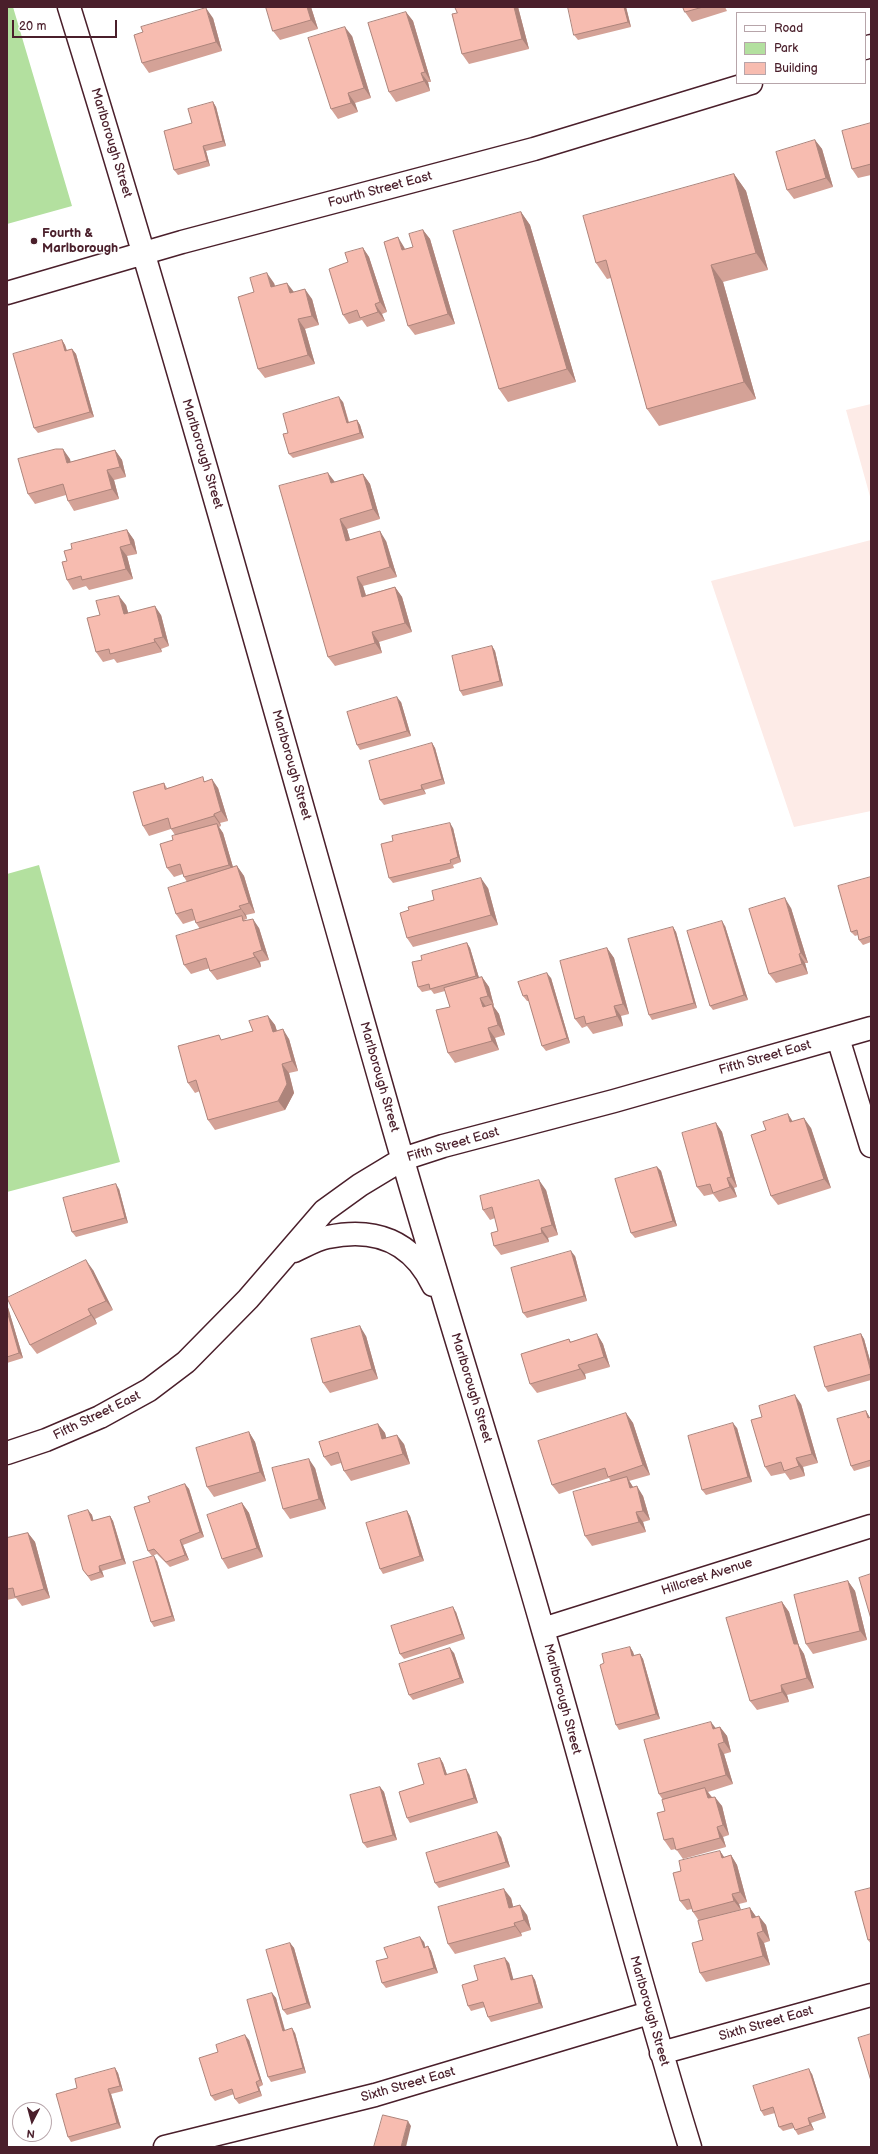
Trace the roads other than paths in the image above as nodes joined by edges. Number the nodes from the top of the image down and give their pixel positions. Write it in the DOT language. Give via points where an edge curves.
graph roads {
  1 [pos="69,7"];
  2 [pos="748,84"];
  3 [pos="143,253"];
  4 [pos="7,293"];
  5 [pos="871,1028"];
  6 [pos="838,1038"];
  7 [pos="871,1146"];
  8 [pos="403,1159"];
  9 [pos="288,1254"];
  10 [pos="452,1328"];
  11 [pos="7,1453"];
  12 [pos="871,1526"];
  13 [pos="543,1629"];
  14 [pos="871,1995"];
  15 [pos="649,2013"];
  16 [pos="661,2053"];
  17 [pos="165,2147"];
  18 [pos="690,2147"];
  1 -- 3 [label="street, Marlborough Street"];
  2 -- 3 [label="street, Fourth Street East" via="527,151"];
  3 -- 4 [label="street, Fourth Street East"];
  3 -- 8 [label="street, Marlborough Street" via="218,505"];
  5 -- 6 [label="street, Fifth Street East"];
  6 -- 7 [label="street"];
  6 -- 8 [label="street, Fifth Street East"];
  8 -- 9 [label="street, Fifth Street East" via="360,1185 324,1212"];
  8 -- 10 [label="street, Marlborough Street"];
  9 -- 10 [label="street" via="326,1237 342,1235 363,1234 381,1237 401,1245 426,1272"];
  9 -- 11 [label="street, Fifth Street East" via="186,1362 149,1390 100,1417"];
  10 -- 13 [label="street, Marlborough Street"];
  12 -- 13 [label="street, Hillcrest Avenue"];
  13 -- 15 [label="street, Marlborough Street"];
  14 -- 16 [label="street, Sixth Street East"];
  15 -- 16 [label="street, Marlborough Street"];
  15 -- 17 [label="street, Sixth Street East" via="375,2095"];
  16 -- 18 [label="street, Marlborough Street"];
}
